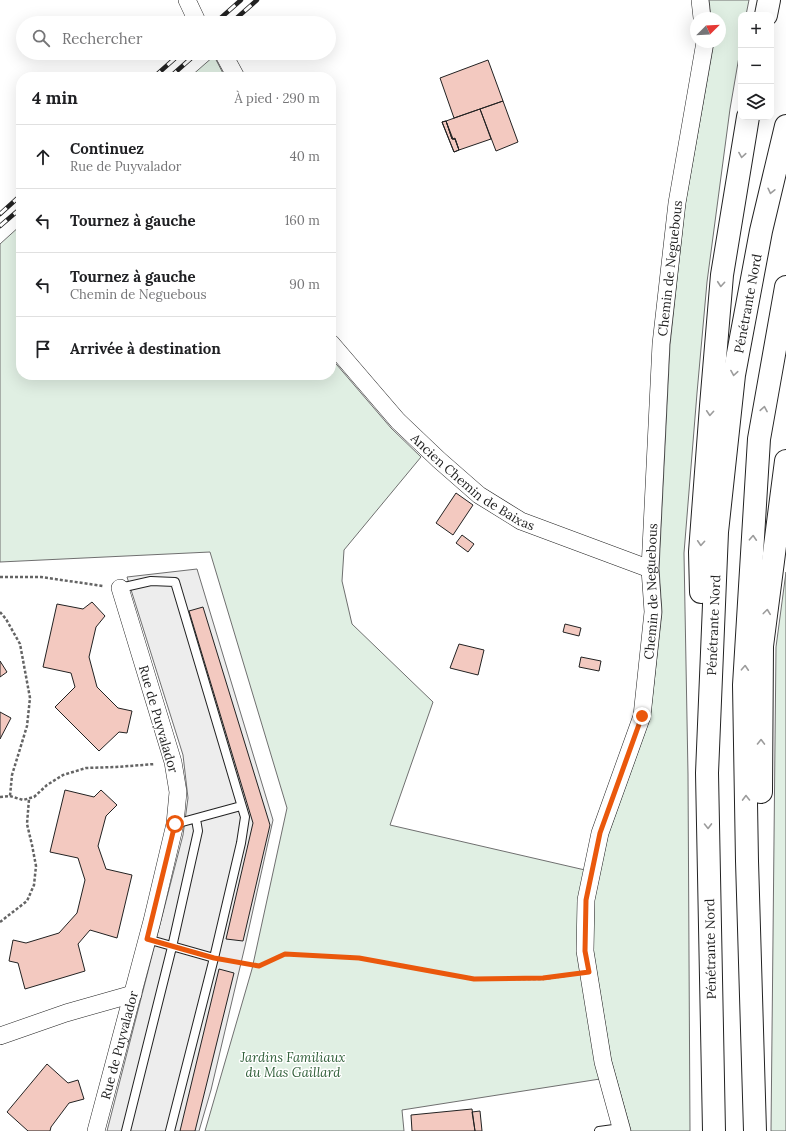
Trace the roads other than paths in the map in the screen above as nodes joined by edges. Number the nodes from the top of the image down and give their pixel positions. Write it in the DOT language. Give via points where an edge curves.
graph roads {
  1 [pos="187,0"];
  2 [pos="700,0"];
  3 [pos="769,0"];
  4 [pos="701,12"];
  5 [pos="767,12"];
  6 [pos="195,16"];
  7 [pos="704,48"];
  8 [pos="227,60"];
  9 [pos="233,72"];
  10 [pos="748,120"];
  11 [pos="786,126"];
  12 [pos="786,287"];
  13 [pos="336,349"];
  14 [pos="786,461"];
  15 [pos="650,569"];
  16 [pos="120,588"];
  17 [pos="707,773"];
  18 [pos="241,806"];
  19 [pos="196,819"];
  20 [pos="175,824"];
  21 [pos="709,907"];
  22 [pos="147,939"];
  23 [pos="172,946"];
  24 [pos="214,958"];
  25 [pos="133,994"];
  26 [pos="0,1036"];
  27 [pos="622,1130"];
  28 [pos="96,1131"];
  29 [pos="126,1131"];
  30 [pos="170,1131"];
  31 [pos="599,1131"];
  32 [pos="700,1131"];
  33 [pos="714,1131"];
  34 [pos="756,1131"];
  1 -- 6 [label="street"];
  2 -- 4 [label="street"];
  3 -- 5 [label="highway"];
  7 -- 15 [label="street, Chemin de Neguebous" via="677,204 661,344"];
  8 -- 9 [label="street"];
  10 -- 17 [label="highway, one-way" via="722,274 700,552"];
  11 -- 17 [label="highway, Pénétrante Nord, one-way" via="761,231 734,375 717,532"];
  34 -- 12 [label="highway, one-way" via="744,685 759,438"];
  13 -- 15 [label="street, Ancien Chemin de Baixas" via="398,421 479,495 521,521"];
  34 -- 14 [label="highway, one-way" via="762,646"];
  15 -- 27 [label="street, Chemin de Neguebous" via="653,612 642,716 600,833 586,900 585,951 603,1062"];
  16 -- 18 [label="lane" via="151,581 175,582"];
  16 -- 20 [label="street, Rue de Puyvalador" via="173,762 178,792"];
  17 -- 21 [label="highway, Pénétrante Nord, one-way"];
  18 -- 19 [label="lane"];
  18 -- 24 [label="lane" via="245,817 241,843"];
  19 -- 20 [label="lane"];
  19 -- 23 [label="lane" via="198,831"];
  20 -- 22 [label="street, Rue de Puyvalador"];
  21 -- 32 [label="highway"];
  21 -- 33 [label="highway, Pénétrante Nord"];
  22 -- 23 [label="lane"];
  22 -- 25 [label="street, Rue de Puyvalador"];
  23 -- 24 [label="lane"];
  23 -- 29 [label="lane"];
  24 -- 30 [label="lane"];
  25 -- 26 [label="street" via="66,1013"];
  25 -- 28 [label="street, Rue de Puyvalador"];
  27 -- 31 [label="lane"];
}
